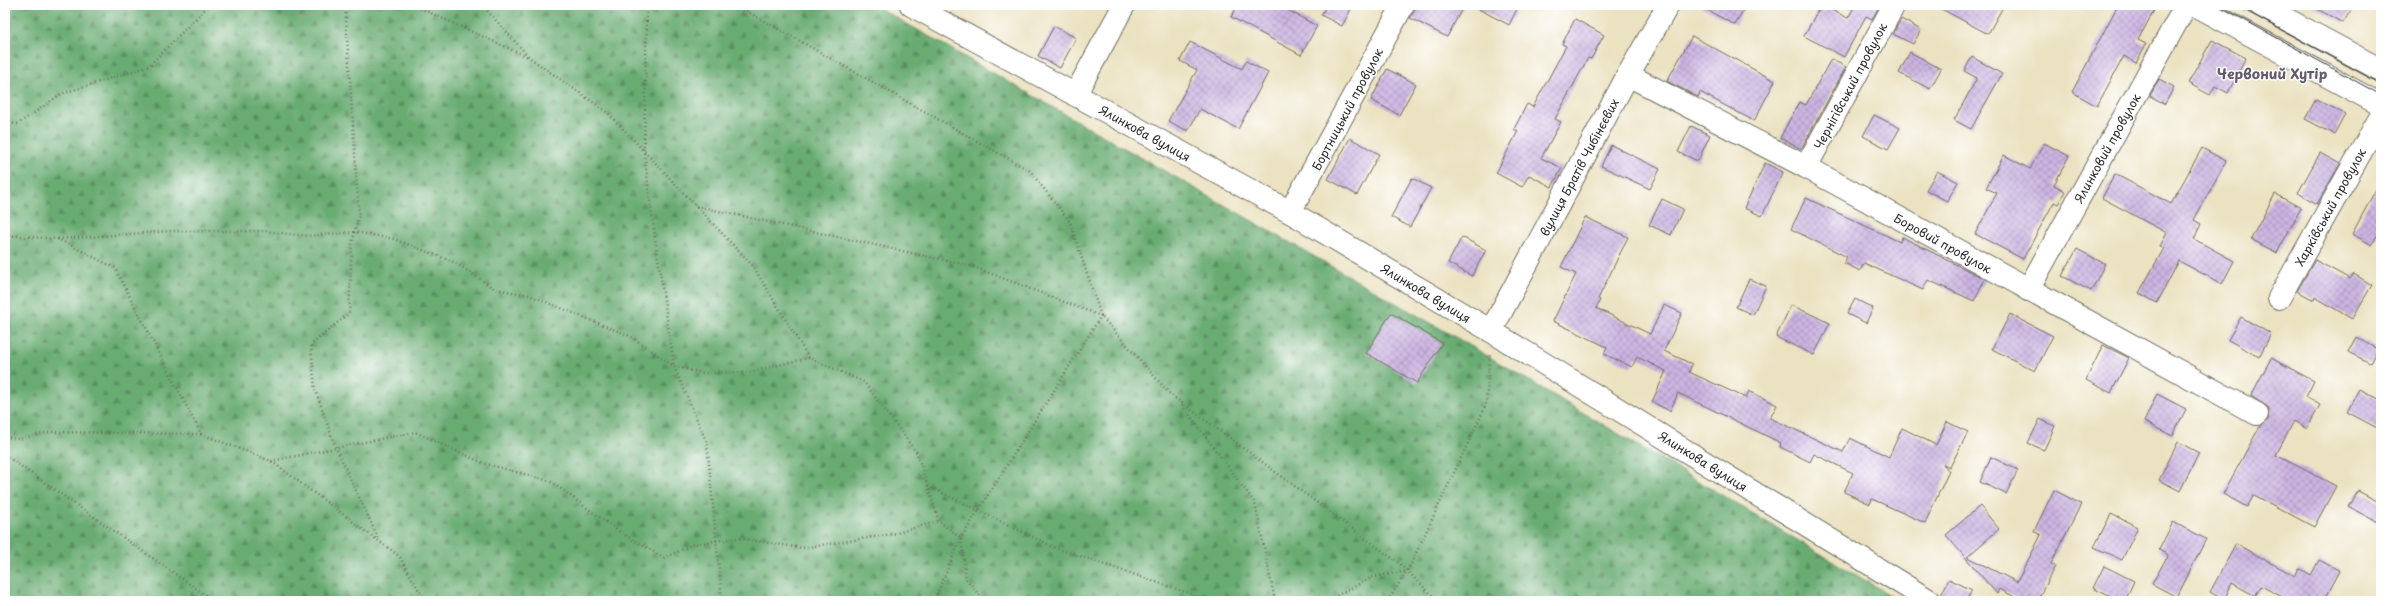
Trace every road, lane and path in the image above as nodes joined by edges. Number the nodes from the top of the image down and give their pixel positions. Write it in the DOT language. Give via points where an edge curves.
graph roads {
  1 [pos="209,5"];
  2 [pos="345,5"];
  3 [pos="413,5"];
  4 [pos="482,5"];
  5 [pos="647,5"];
  6 [pos="736,5"];
  7 [pos="911,5"];
  8 [pos="1124,5"];
  9 [pos="1403,5"];
  10 [pos="1668,5"];
  11 [pos="1894,5"];
  12 [pos="2186,5"];
  13 [pos="2195,5"];
  14 [pos="2260,5"];
  15 [pos="530,58"];
  16 [pos="2381,70"];
  17 [pos="1628,75"];
  18 [pos="1075,95"];
  19 [pos="2381,105"];
  20 [pos="2381,116"];
  21 [pos="5,122"];
  22 [pos="644,152"];
  23 [pos="1806,167"];
  24 [pos="696,206"];
  25 [pos="1290,212"];
  26 [pos="355,232"];
  27 [pos="5,235"];
  28 [pos="58,239"];
  29 [pos="2028,290"];
  30 [pos="2279,298"];
  31 [pos="1101,316"];
  32 [pos="1491,331"];
  33 [pos="809,358"];
  34 [pos="674,366"];
  35 [pos="1180,401"];
  36 [pos="2257,414"];
  37 [pos="201,434"];
  38 [pos="5,437"];
  39 [pos="336,448"];
  40 [pos="5,455"];
  41 [pos="271,461"];
  42 [pos="928,486"];
  43 [pos="979,510"];
  44 [pos="939,521"];
  45 [pos="961,538"];
  46 [pos="718,541"];
  47 [pos="380,542"];
  48 [pos="1407,571"];
  49 [pos="214,601"];
  50 [pos="424,601"];
  51 [pos="722,601"];
  52 [pos="934,601"];
  53 [pos="985,601"];
  54 [pos="1212,601"];
  55 [pos="1275,601"];
  56 [pos="1326,601"];
  57 [pos="1388,601"];
  58 [pos="1438,601"];
  59 [pos="1930,601"];
  1 -- 21 [label="path" via="149,66 61,94 18,124"];
  2 -- 26 [label="path" via="359,215"];
  3 -- 15 [label="path"];
  4 -- 15 [label="path"];
  5 -- 22 [label="path"];
  6 -- 31 [label="path" via="1030,171 1070,222"];
  7 -- 18 [label="street, Ялинкова вулиця"];
  8 -- 18 [label="street"];
  9 -- 25 [label="street, Бортницький провулок"];
  10 -- 17 [label="street, вулиця Братів Чибінєєвих"];
  11 -- 23 [label="street, Чернігівський провулок"];
  12 -- 29 [label="street, Ялинковий провулок"];
  13 -- 19 [label="street"];
  14 -- 16 [label="street"];
  15 -- 22 [label="path" via="607,112"];
  17 -- 23 [label="street, Боровий провулок"];
  17 -- 32 [label="street, вулиця Братів Чибінєєвих"];
  18 -- 25 [label="street, Ялинкова вулиця"];
  20 -- 30 [label="street, Харківський провулок"];
  22 -- 24 [label="path"];
  22 -- 34 [label="path"];
  23 -- 29 [label="street, Боровий провулок"];
  24 -- 31 [label="path" via="971,266"];
  24 -- 33 [label="path" via="753,266"];
  25 -- 32 [label="street, Ялинкова вулиця"];
  26 -- 28 [label="path" via="307,236 264,231 170,231"];
  26 -- 34 [label="path" via="394,239 454,262 496,289 529,295 630,336"];
  26 -- 39 [label="path" via="352,243 349,313 311,345 315,388"];
  27 -- 28 [label="path"];
  28 -- 37 [label="path" via="115,268"];
  29 -- 36 [label="street, Боровий провулок"];
  31 -- 35 [label="path" via="1170,394"];
  31 -- 43 [label="path"];
  32 -- 48 [label="path" via="1486,405"];
  32 -- 59 [label="street, Ялинкова вулиця"];
  33 -- 34 [label="path" via="750,372 702,373"];
  33 -- 42 [label="path" via="864,382 917,453"];
  34 -- 46 [label="path" via="707,443"];
  35 -- 48 [label="path"];
  35 -- 55 [label="path" via="1255,502"];
  37 -- 38 [label="path" via="51,432 19,439"];
  37 -- 41 [label="path"];
  39 -- 41 [label="path"];
  39 -- 46 [label="path" via="416,432 483,464 550,481 620,532 664,558 694,544"];
  39 -- 47 [label="path"];
  40 -- 49 [label="path"];
  41 -- 47 [label="path"];
  42 -- 43 [label="path"];
  42 -- 44 [label="path"];
  43 -- 45 [label="path"];
  43 -- 54 [label="path" via="1056,548"];
  44 -- 45 [label="path"];
  44 -- 46 [label="path" via="893,534 802,548 738,538"];
  45 -- 52 [label="path"];
  45 -- 53 [label="path" via="966,579"];
  46 -- 51 [label="path"];
  47 -- 50 [label="path" via="399,556"];
  48 -- 56 [label="path" via="1373,577"];
  48 -- 57 [label="path"];
  48 -- 58 [label="path"];
}
